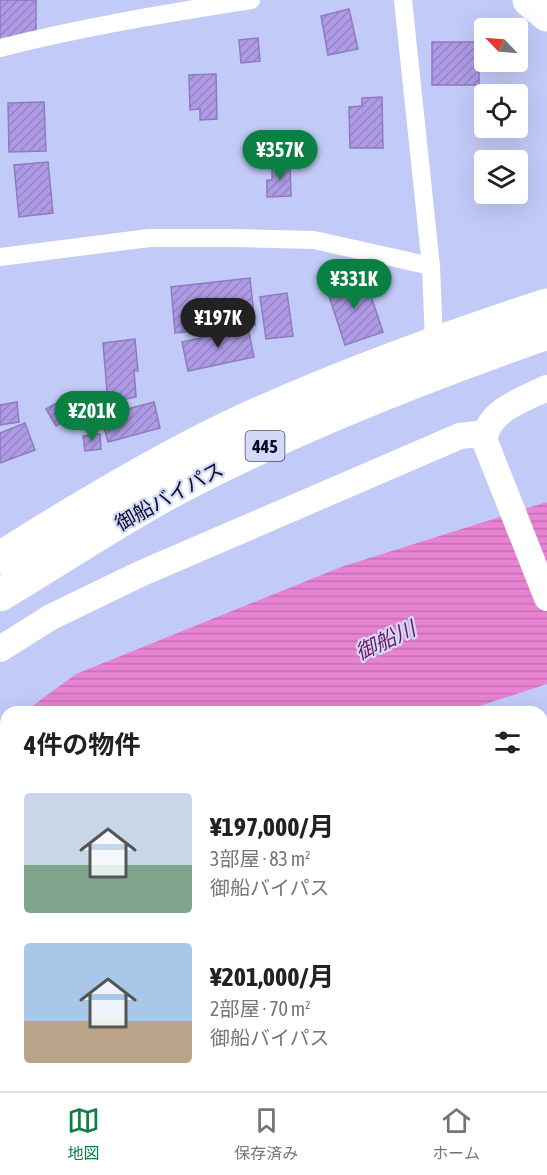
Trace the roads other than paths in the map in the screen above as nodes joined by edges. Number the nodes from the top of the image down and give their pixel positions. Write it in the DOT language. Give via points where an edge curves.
graph roads {
  1 [pos="251,0"];
  2 [pos="403,0"];
  3 [pos="0,48"];
  4 [pos="0,257"];
  5 [pos="431,266"];
  6 [pos="547,305"];
  7 [pos="547,333"];
  8 [pos="434,342"];
  9 [pos="425,376"];
  10 [pos="547,388"];
  11 [pos="487,441"];
  12 [pos="0,558"];
  13 [pos="0,595"];
  14 [pos="547,598"];
  15 [pos="0,650"];
  1 -- 3 [label="street" via="166,13"];
  2 -- 5 [label="street"];
  4 -- 5 [label="street" via="149,238 236,238 314,240"];
  5 -- 8 [label="street"];
  6 -- 8 [label="highway, 御船バイパス / 445"];
  7 -- 9 [label="highway, 御船バイパス / 445"];
  8 -- 9 [label="street"];
  8 -- 12 [label="highway, 御船バイパス / 445" via="228,428 84,506"];
  9 -- 13 [label="highway, 御船バイパス / 445" via="293,432 166,494"];
  10 -- 11 [label="street" via="494,417"];
  11 -- 14 [label="street"];
  11 -- 15 [label="street" via="460,436 140,574 51,617"];
}
